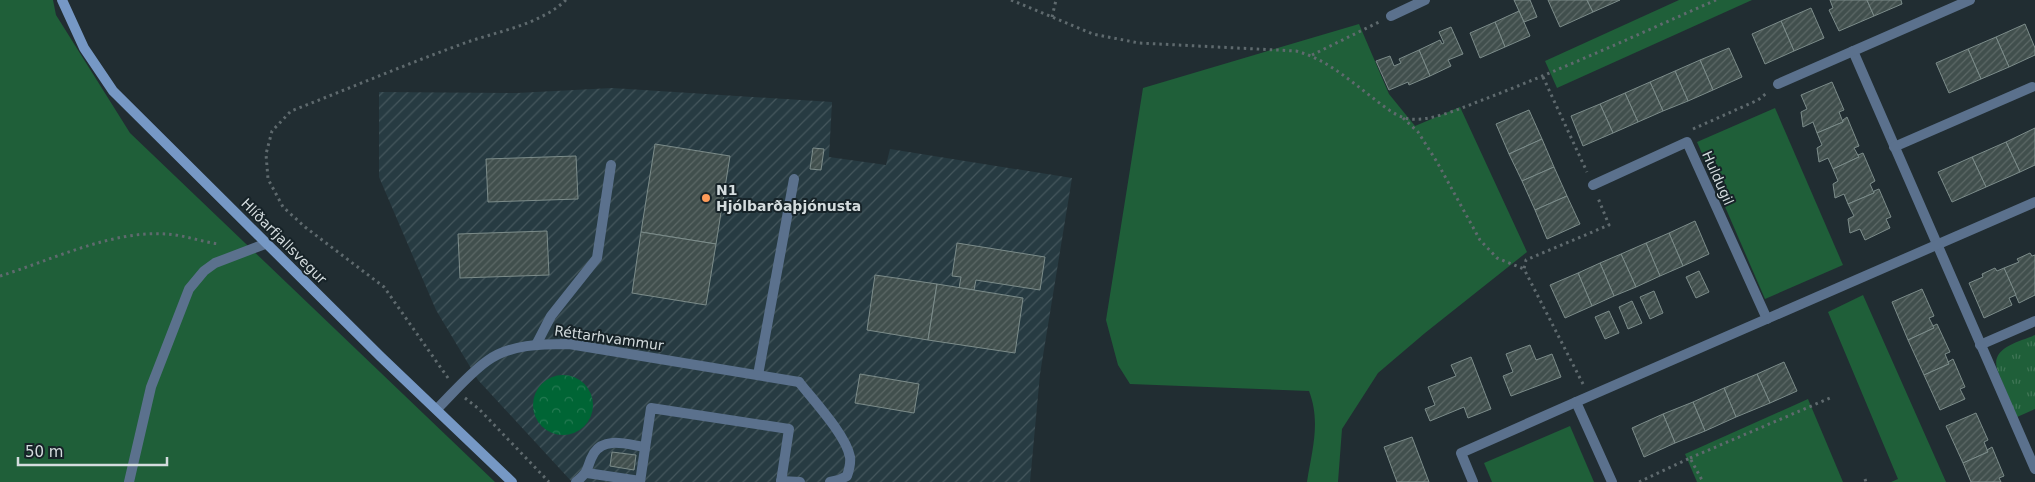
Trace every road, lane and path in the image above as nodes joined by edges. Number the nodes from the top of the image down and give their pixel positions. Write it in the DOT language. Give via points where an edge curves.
graph roads {
  1 [pos="62,0"];
  2 [pos="566,0"];
  3 [pos="1011,0"];
  4 [pos="1056,0"];
  5 [pos="1425,0"];
  6 [pos="1716,0"];
  7 [pos="1970,0"];
  8 [pos="1390,16"];
  9 [pos="1052,18"];
  10 [pos="1853,51"];
  11 [pos="1312,56"];
  12 [pos="1543,77"];
  13 [pos="1778,84"];
  14 [pos="2032,86"];
  15 [pos="1402,118"];
  16 [pos="1894,147"];
  17 [pos="611,165"];
  18 [pos="794,179"];
  19 [pos="1593,185"];
  20 [pos="2035,202"];
  21 [pos="265,244"];
  22 [pos="224,245"];
  23 [pos="1936,245"];
  24 [pos="1524,269"];
  25 [pos="0,276"];
  26 [pos="1767,319"];
  27 [pos="2035,320"];
  28 [pos="536,345"];
  29 [pos="1980,345"];
  30 [pos="758,375"];
  31 [pos="456,390"];
  32 [pos="1590,396"];
  33 [pos="1830,398"];
  34 [pos="1576,402"];
  35 [pos="437,409"];
  36 [pos="645,447"];
  37 [pos="1690,458"];
  38 [pos="2035,469"];
  39 [pos="587,473"];
  40 [pos="640,481"];
  41 [pos="129,482"];
  42 [pos="512,482"];
  43 [pos="549,482"];
  44 [pos="576,482"];
  45 [pos="781,482"];
  46 [pos="800,482"];
  47 [pos="830,482"];
  48 [pos="1473,482"];
  49 [pos="1612,482"];
  50 [pos="1639,482"];
  51 [pos="1702,482"];
  1 -- 21 [label="main road, Hlíðarfjallsvegur" via="84,48 113,91"];
  2 -- 31 [label="path" via="536,20 462,44 291,111 272,131 266,154 268,179 283,207 384,287"];
  3 -- 9 [label="path"];
  4 -- 9 [label="path"];
  5 -- 8 [label="street"];
  6 -- 12 [label="path"];
  7 -- 10 [label="street"];
  8 -- 11 [label="path"];
  9 -- 11 [label="path" via="1092,34 1139,43 1296,51"];
  10 -- 13 [label="street"];
  10 -- 16 [label="street"];
  11 -- 15 [label="path"];
  12 -- 15 [label="path" via="1428,118"];
  12 -- 19 [label="path"];
  14 -- 16 [label="street"];
  15 -- 24 [label="path" via="1418,132 1438,162 1480,240 1497,258"];
  16 -- 23 [label="street"];
  17 -- 28 [label="street" via="597,258 551,316"];
  18 -- 30 [label="street"];
  19 -- 24 [label="path" via="1609,225 1526,260"];
  19 -- 26 [label="street, Huldugil" via="1687,142"];
  20 -- 23 [label="street"];
  21 -- 35 [label="main road, Hlíðarfjallsvegur"];
  21 -- 41 [label="street" via="215,263 189,289 151,387"];
  22 -- 25 [label="path" via="168,234 133,234"];
  23 -- 26 [label="street"];
  23 -- 29 [label="street"];
  24 -- 32 [label="path"];
  26 -- 32 [label="street"];
  27 -- 29 [label="street"];
  28 -- 30 [label="street, Réttarhvammur" via="568,344"];
  28 -- 31 [label="street, Réttarhvammur" via="504,352 487,361"];
  29 -- 38 [label="street"];
  30 -- 47 [label="street, Réttarhvammur" via="798,382 842,437 850,456 850,466 847,476"];
  31 -- 35 [label="street, Réttarhvammur"];
  31 -- 43 [label="path" via="479,409"];
  32 -- 34 [label="street"];
  33 -- 37 [label="path"];
  34 -- 48 [label="street" via="1461,454"];
  34 -- 49 [label="street"];
  35 -- 42 [label="main road, Hlíðarfjallsvegur"];
  36 -- 39 [label="street" via="612,442 603,445 594,452"];
  36 -- 40 [label="street"];
  36 -- 45 [label="street" via="652,408 789,429"];
  37 -- 50 [label="path"];
  37 -- 51 [label="path"];
  39 -- 40 [label="street"];
  39 -- 44 [label="street"];
  45 -- 46 [label="street"];
}
